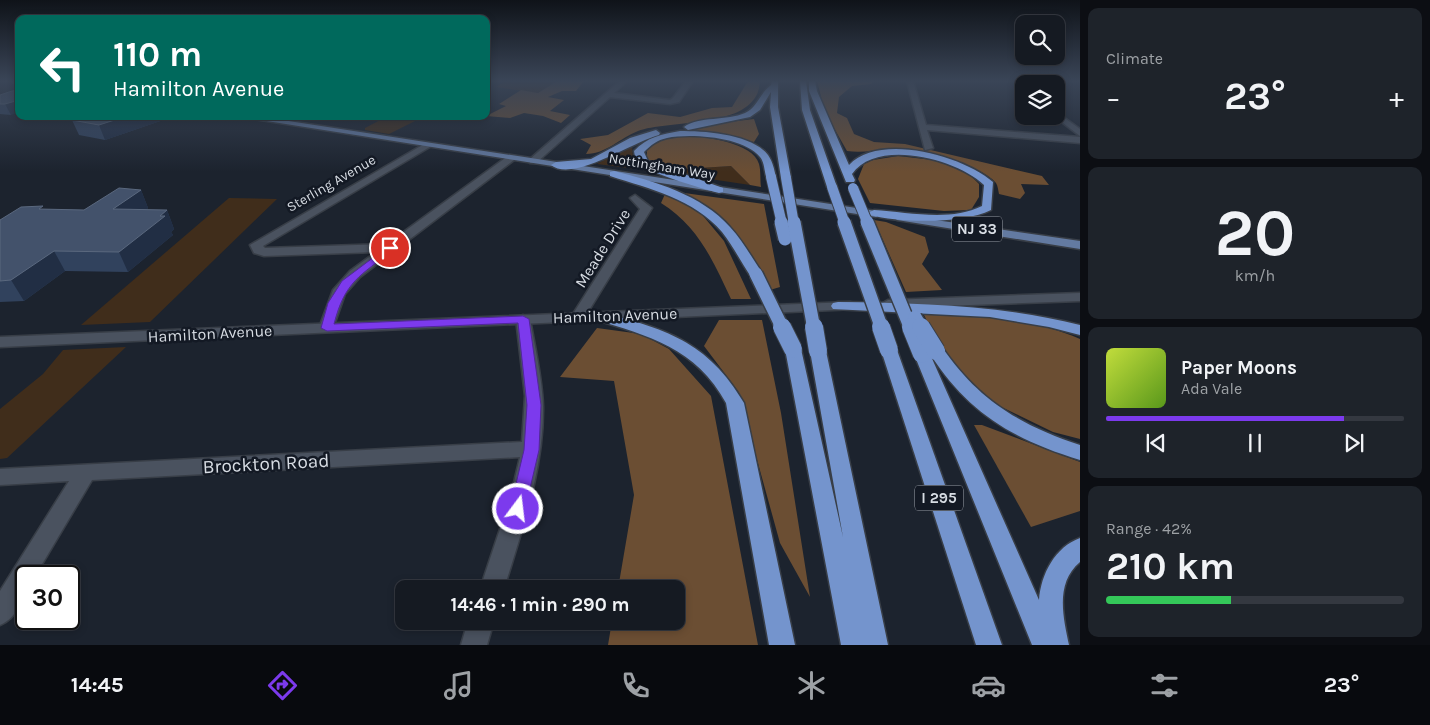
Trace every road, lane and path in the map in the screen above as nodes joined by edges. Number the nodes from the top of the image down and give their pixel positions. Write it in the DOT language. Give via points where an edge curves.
graph roads {
  1 [pos="589,111"];
  2 [pos="753,111"];
  3 [pos="775,111"];
  4 [pos="806,111"];
  5 [pos="821,111"];
  6 [pos="918,111"];
  7 [pos="265,120"];
  8 [pos="1065,121"];
  9 [pos="922,127"];
  10 [pos="1080,133"];
  11 [pos="1080,140"];
  12 [pos="429,145"];
  13 [pos="928,148"];
  14 [pos="511,158"];
  15 [pos="532,161"];
  16 [pos="556,165"];
  17 [pos="614,174"];
  18 [pos="847,174"];
  19 [pos="719,190"];
  20 [pos="635,198"];
  21 [pos="874,213"];
  22 [pos="1080,245"];
  23 [pos="390,248"];
  24 [pos="801,256"];
  25 [pos="1080,297"];
  26 [pos="838,306"];
  27 [pos="598,316"];
  28 [pos="578,317"];
  29 [pos="523,319"];
  30 [pos="327,328"];
  31 [pos="1080,330"];
  32 [pos="0,342"];
  33 [pos="929,352"];
  34 [pos="532,450"];
  35 [pos="1080,453"];
  36 [pos="86,472"];
  37 [pos="0,477"];
  38 [pos="1080,548"];
  39 [pos="495,580"];
  40 [pos="0,613"];
  41 [pos="478,630"];
  42 [pos="474,645"];
  43 [pos="782,645"];
  44 [pos="854,645"];
  45 [pos="875,645"];
  46 [pos="989,645"];
  47 [pos="1045,645"];
  48 [pos="1056,645"];
  1 -- 15 [label="street"];
  2 -- 16 [label="highway" via="747,115 641,136 589,163"];
  3 -- 24 [label="highway, bridge"];
  4 -- 46 [label="highway, I 295, bridge"];
  5 -- 18 [label="highway"];
  6 -- 9 [label="street"];
  7 -- 12 [label="main road, Nottingham Way / NJ 33"];
  8 -- 10 [label="street"];
  9 -- 11 [label="street"];
  9 -- 13 [label="street"];
  12 -- 14 [label="main road, Nottingham Way / NJ 33"];
  12 -- 23 [label="street, Sterling Avenue" via="258,242 256,248"];
  14 -- 15 [label="main road, Nottingham Way / NJ 33"];
  14 -- 23 [label="street"];
  15 -- 16 [label="main road, Nottingham Way / NJ 33"];
  16 -- 17 [label="main road, Nottingham Way / NJ 33"];
  17 -- 19 [label="main road, Nottingham Way / NJ 33"];
  17 -- 44 [label="highway, bridge" via="677,195 711,215 728,232 756,274 793,349"];
  18 -- 21 [label="highway" via="863,158 881,153 903,153 960,165 989,184 987,208 974,214"];
  18 -- 33 [label="highway, bridge" via="889,273"];
  19 -- 21 [label="main road, Nottingham Way / NJ 33"];
  19 -- 24 [label="highway, bridge" via="654,168 640,158 639,151 647,142 674,134 723,137 761,153 772,177 785,238"];
  20 -- 28 [label="street, Meade Drive" via="646,208"];
  21 -- 22 [label="main road, Nottingham Way / NJ 33"];
  23 -- 30 [label="street" via="345,283 334,303"];
  24 -- 45 [label="highway, bridge"];
  25 -- 26 [label="street, Hamilton Avenue"];
  26 -- 27 [label="street, Hamilton Avenue"];
  26 -- 31 [label="highway" via="970,309"];
  27 -- 28 [label="street, Hamilton Avenue"];
  27 -- 43 [label="highway" via="673,340 704,360 729,389 735,402"];
  28 -- 29 [label="street, Hamilton Avenue"];
  29 -- 30 [label="street, Hamilton Avenue"];
  29 -- 34 [label="street" via="534,405"];
  30 -- 32 [label="street, Hamilton Avenue"];
  33 -- 35 [label="highway" via="978,402 1029,434"];
  33 -- 47 [label="highway"];
  34 -- 36 [label="street, Brockton Road"];
  34 -- 39 [label="street" via="523,493"];
  36 -- 37 [label="street, Brockton Road"];
  36 -- 40 [label="street"];
  38 -- 48 [label="highway" via="1058,568 1052,588 1050,620"];
  41 -- 42 [label="street"];
}
